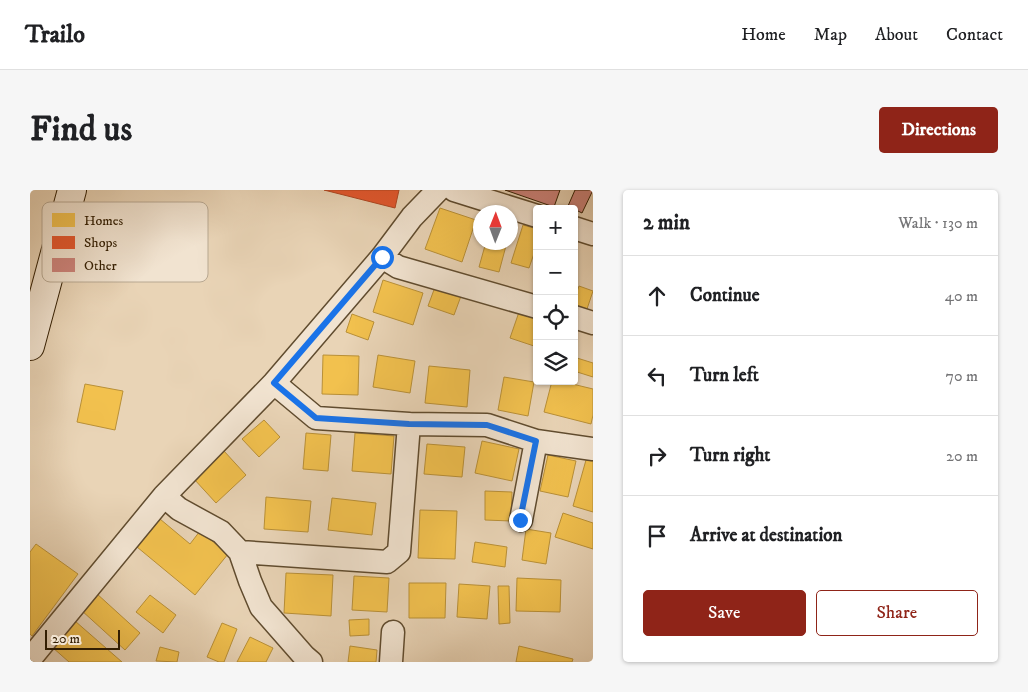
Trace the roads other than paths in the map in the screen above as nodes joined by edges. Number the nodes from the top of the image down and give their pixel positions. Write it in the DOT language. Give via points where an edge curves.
graph roads {
  1 [pos="438,190"];
  2 [pos="454,190"];
  3 [pos="533,215"];
  4 [pos="578,229"];
  5 [pos="593,234"];
  6 [pos="382,257"];
  7 [pos="47,282"];
  8 [pos="533,306"];
  9 [pos="578,318"];
  10 [pos="593,323"];
  11 [pos="30,346"];
  12 [pos="274,383"];
  13 [pos="409,424"];
  14 [pos="536,441"];
  15 [pos="593,449"];
  16 [pos="164,496"];
  17 [pos="520,520"];
  18 [pos="240,552"];
  19 [pos="393,632"];
  20 [pos="30,659"];
  21 [pos="311,662"];
  22 [pos="391,662"];
  1 -- 6 [label="street" via="412,217"];
  2 -- 3 [label="street"];
  4 -- 5 [label="street"];
  6 -- 8 [label="street" via="398,267"];
  6 -- 12 [label="street"];
  7 -- 11 [label="main road"];
  9 -- 10 [label="street"];
  12 -- 13 [label="street" via="316,418"];
  12 -- 16 [label="street"];
  13 -- 14 [label="street" via="487,425"];
  13 -- 18 [label="street" via="399,552 387,562"];
  14 -- 15 [label="street"];
  14 -- 17 [label="street"];
  16 -- 18 [label="street" via="179,509 221,532"];
  16 -- 20 [label="street"];
  18 -- 21 [label="street" via="261,606"];
  19 -- 22 [label="street"];
}
